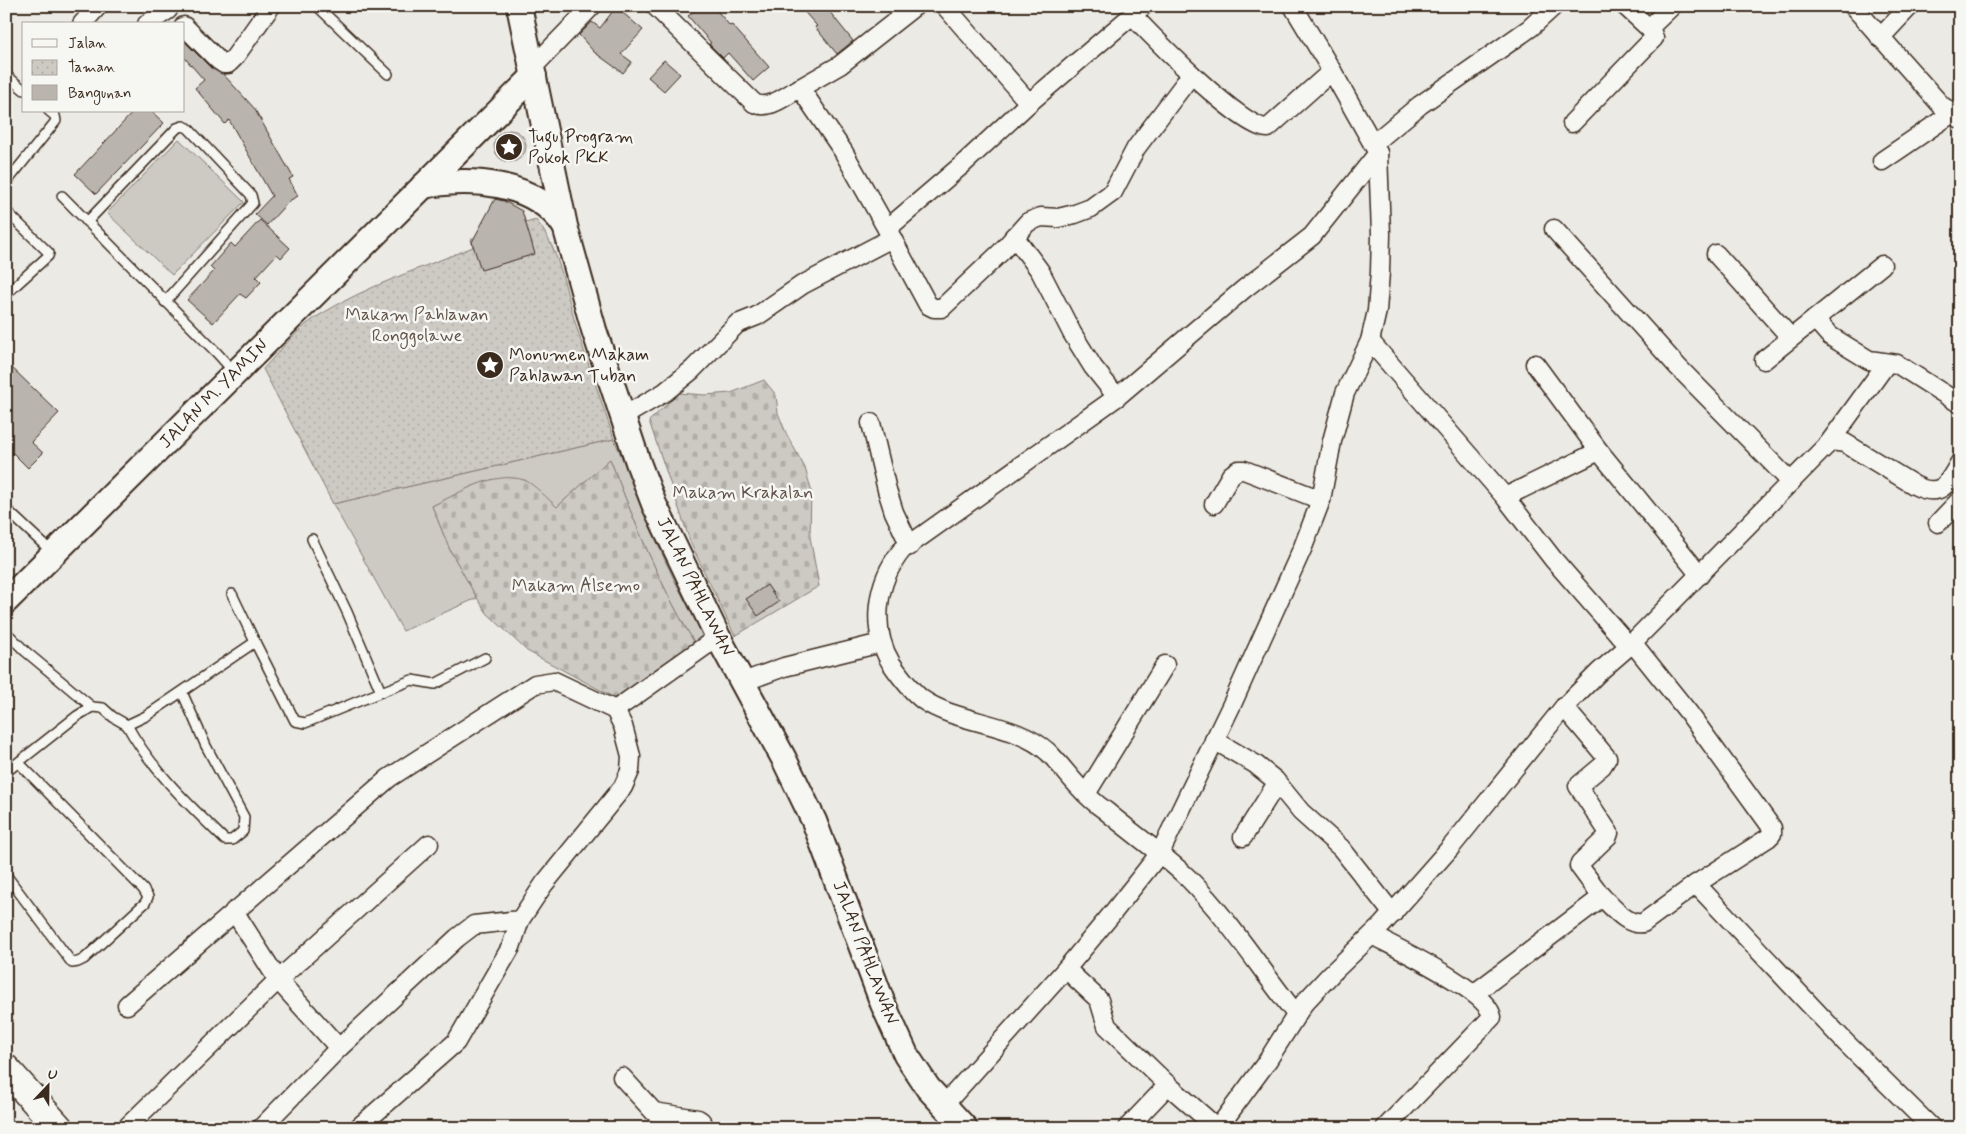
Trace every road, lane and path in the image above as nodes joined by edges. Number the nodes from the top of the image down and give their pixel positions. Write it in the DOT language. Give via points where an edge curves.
graph roads {
  1 [pos="98,6"];
  2 [pos="271,6"];
  3 [pos="317,6"];
  4 [pos="519,6"];
  5 [pos="592,6"];
  6 [pos="655,6"];
  7 [pos="915,6"];
  8 [pos="945,6"];
  9 [pos="1293,6"];
  10 [pos="1554,6"];
  11 [pos="1625,6"];
  12 [pos="1672,6"];
  13 [pos="1853,6"];
  14 [pos="1910,6"];
  15 [pos="166,8"];
  16 [pos="1138,11"];
  17 [pos="84,22"];
  18 [pos="149,22"];
  19 [pos="180,22"];
  20 [pos="185,27"];
  21 [pos="1649,28"];
  22 [pos="1880,38"];
  23 [pos="1332,71"];
  24 [pos="533,72"];
  25 [pos="388,74"];
  26 [pos="6,75"];
  27 [pos="1191,75"];
  28 [pos="22,86"];
  29 [pos="800,88"];
  30 [pos="1029,103"];
  31 [pos="50,112"];
  32 [pos="1956,117"];
  33 [pos="1572,124"];
  34 [pos="1375,148"];
  35 [pos="1882,161"];
  36 [pos="6,183"];
  37 [pos="423,186"];
  38 [pos="62,196"];
  39 [pos="8,216"];
  40 [pos="88,222"];
  41 [pos="565,226"];
  42 [pos="1554,229"];
  43 [pos="889,233"];
  44 [pos="1014,236"];
  45 [pos="1716,254"];
  46 [pos="1882,265"];
  47 [pos="6,294"];
  48 [pos="166,302"];
  49 [pos="1815,319"];
  50 [pos="1791,338"];
  51 [pos="1370,342"];
  52 [pos="1764,360"];
  53 [pos="1887,363"];
  54 [pos="1535,364"];
  55 [pos="235,373"];
  56 [pos="1117,397"];
  57 [pos="1960,404"];
  58 [pos="624,416"];
  59 [pos="871,423"];
  60 [pos="1829,443"];
  61 [pos="1599,452"];
  62 [pos="1960,462"];
  63 [pos="1791,482"];
  64 [pos="1505,496"];
  65 [pos="1321,500"];
  66 [pos="1960,500"];
  67 [pos="1214,504"];
  68 [pos="6,509"];
  69 [pos="1938,523"];
  70 [pos="312,539"];
  71 [pos="910,546"];
  72 [pos="54,554"];
  73 [pos="1700,575"];
  74 [pos="232,594"];
  75 [pos="6,601"];
  76 [pos="6,632"];
  77 [pos="718,637"];
  78 [pos="255,642"];
  79 [pos="881,643"];
  80 [pos="1631,644"];
  81 [pos="485,658"];
  82 [pos="1165,665"];
  83 [pos="743,682"];
  84 [pos="182,692"];
  85 [pos="381,692"];
  86 [pos="92,707"];
  87 [pos="1564,707"];
  88 [pos="615,710"];
  89 [pos="127,725"];
  90 [pos="1214,740"];
  91 [pos="19,763"];
  92 [pos="6,772"];
  93 [pos="1277,783"];
  94 [pos="1086,794"];
  95 [pos="1243,837"];
  96 [pos="429,844"];
  97 [pos="1160,853"];
  98 [pos="6,876"];
  99 [pos="1696,884"];
  100 [pos="1602,896"];
  101 [pos="234,911"];
  102 [pos="1393,914"];
  103 [pos="520,920"];
  104 [pos="1372,935"];
  105 [pos="1066,969"];
  106 [pos="278,980"];
  107 [pos="1475,993"];
  108 [pos="127,1005"];
  109 [pos="1296,1014"];
  110 [pos="339,1048"];
  111 [pos="6,1070"];
  112 [pos="622,1077"];
  113 [pos="1168,1085"];
  114 [pos="943,1106"];
  115 [pos="59,1128"];
  116 [pos="126,1128"];
  117 [pos="260,1128"];
  118 [pos="358,1128"];
  119 [pos="706,1128"];
  120 [pos="965,1128"];
  121 [pos="1127,1128"];
  122 [pos="1218,1128"];
  123 [pos="1385,1128"];
  124 [pos="1932,1128"];
  1 -- 17 [label="street"];
  2 -- 20 [label="street" via="228,64 218,60"];
  3 -- 25 [label="lane"];
  4 -- 24 [label="main road, JALAN PAHLAWAN"];
  5 -- 24 [label="street"];
  6 -- 29 [label="street" via="754,103 767,106"];
  7 -- 29 [label="street" via="840,64"];
  8 -- 30 [label="street"];
  9 -- 23 [label="street"];
  10 -- 34 [label="street" via="1530,28 1420,105"];
  11 -- 21 [label="street"];
  12 -- 21 [label="street"];
  13 -- 22 [label="street"];
  14 -- 22 [label="street"];
  15 -- 18 [label="street"];
  15 -- 19 [label="street"];
  16 -- 27 [label="street" via="1164,50"];
  16 -- 30 [label="street"];
  21 -- 33 [label="street" via="1654,34 1652,42"];
  22 -- 32 [label="street"];
  23 -- 27 [label="street" via="1268,128 1248,120"];
  23 -- 34 [label="street"];
  24 -- 37 [label="main road, JALAN M. YAMIN"];
  24 -- 41 [label="main road, JALAN PAHLAWAN"];
  26 -- 28 [label="lane"];
  27 -- 44 [label="street" via="1136,148 1113,192 1091,208 1075,214 1041,217 1028,222"];
  29 -- 43 [label="street" via="843,151"];
  30 -- 43 [label="street"];
  31 -- 36 [label="lane" via="56,121"];
  32 -- 35 [label="street"];
  34 -- 51 [label="street" via="1381,234 1377,311"];
  34 -- 56 [label="street" via="1312,236"];
  37 -- 41 [label="main road" via="465,183 516,190 543,202"];
  37 -- 55 [label="main road, JALAN M. YAMIN"];
  38 -- 40 [label="lane"];
  39 -- 47 [label="lane" via="49,253"];
  40 -- 48 [label="lane"];
  40 -- 48 [label="lane" via="177,128 188,128 251,195 253,203"];
  41 -- 58 [label="main road, JALAN PAHLAWAN" via="594,330"];
  42 -- 63 [label="street" via="1678,366"];
  43 -- 44 [label="street" via="928,305 938,309 1002,252"];
  43 -- 58 [label="street" via="757,316 737,324 666,392"];
  44 -- 56 [label="street" via="1040,271 1093,367"];
  45 -- 50 [label="street"];
  46 -- 49 [label="street"];
  48 -- 55 [label="lane"];
  49 -- 50 [label="street"];
  49 -- 53 [label="street" via="1830,336 1869,360"];
  50 -- 52 [label="street"];
  51 -- 64 [label="street"];
  51 -- 65 [label="street" via="1346,393 1332,441"];
  53 -- 57 [label="street" via="1906,369"];
  53 -- 60 [label="street"];
  54 -- 61 [label="street"];
  55 -- 72 [label="main road, JALAN M. YAMIN"];
  56 -- 71 [label="street"];
  58 -- 77 [label="main road, JALAN PAHLAWAN" via="654,504"];
  59 -- 71 [label="street" via="887,490"];
  60 -- 62 [label="street" via="1845,443 1926,490 1936,491 1944,487"];
  60 -- 63 [label="street"];
  61 -- 64 [label="street"];
  61 -- 73 [label="street"];
  63 -- 73 [label="street"];
  64 -- 80 [label="street" via="1553,559"];
  65 -- 67 [label="street" via="1240,470 1231,476"];
  65 -- 90 [label="street" via="1303,547"];
  66 -- 69 [label="street"];
  68 -- 72 [label="lane"];
  70 -- 85 [label="lane"];
  71 -- 79 [label="street" via="896,558 885,583 878,609"];
  72 -- 75 [label="main road, JALAN M. YAMIN"];
  73 -- 80 [label="street"];
  74 -- 78 [label="lane"];
  76 -- 86 [label="lane"];
  77 -- 83 [label="main road, JALAN PAHLAWAN"];
  77 -- 88 [label="street"];
  78 -- 84 [label="lane"];
  78 -- 85 [label="lane" via="295,721 299,723"];
  79 -- 83 [label="street" via="784,667"];
  79 -- 94 [label="street" via="913,691 924,700 1034,742 1048,752"];
  80 -- 87 [label="street"];
  80 -- 99 [label="street" via="1688,712 1772,828 1768,838"];
  81 -- 85 [label="lane" via="435,684 412,680"];
  82 -- 94 [label="street"];
  83 -- 114 [label="main road, JALAN PAHLAWAN" via="814,821 898,1039"];
  84 -- 89 [label="lane"];
  84 -- 89 [label="lane" via="244,817 243,831 232,840 225,840 170,784 140,748"];
  86 -- 89 [label="lane" via="103,708"];
  86 -- 91 [label="lane"];
  87 -- 100 [label="street" via="1607,758 1578,786 1608,833 1579,866"];
  87 -- 102 [label="street" via="1458,840"];
  88 -- 101 [label="street" via="554,681 535,684 388,778"];
  88 -- 103 [label="street" via="631,756 630,771 623,787 544,884"];
  90 -- 93 [label="street" via="1255,764"];
  90 -- 97 [label="street"];
  91 -- 92 [label="lane"];
  91 -- 98 [label="lane" via="92,835 148,897 84,959 72,962"];
  93 -- 95 [label="street"];
  93 -- 102 [label="street" via="1301,812 1342,848"];
  94 -- 97 [label="street"];
  96 -- 106 [label="street"];
  97 -- 105 [label="street"];
  97 -- 109 [label="street" via="1216,910"];
  99 -- 100 [label="street" via="1643,923 1637,924 1628,921"];
  99 -- 124 [label="street" via="1845,1042"];
  100 -- 107 [label="street"];
  101 -- 106 [label="street"];
  101 -- 108 [label="street"];
  102 -- 104 [label="street"];
  103 -- 110 [label="street" via="474,926 457,938"];
  103 -- 118 [label="street" via="511,947 456,1042"];
  104 -- 107 [label="street"];
  104 -- 109 [label="street" via="1331,974"];
  105 -- 113 [label="street" via="1099,1000 1108,1026"];
  105 -- 114 [label="street"];
  106 -- 110 [label="street"];
  106 -- 116 [label="street"];
  107 -- 123 [label="street" via="1491,1010 1492,1017"];
  109 -- 122 [label="street" via="1266,1063"];
  110 -- 117 [label="street"];
  111 -- 115 [label="highway"];
  112 -- 119 [label="street" via="654,1112 698,1119"];
  113 -- 121 [label="street"];
  113 -- 122 [label="street"];
  114 -- 120 [label="main road, JALAN PAHLAWAN"];
}
